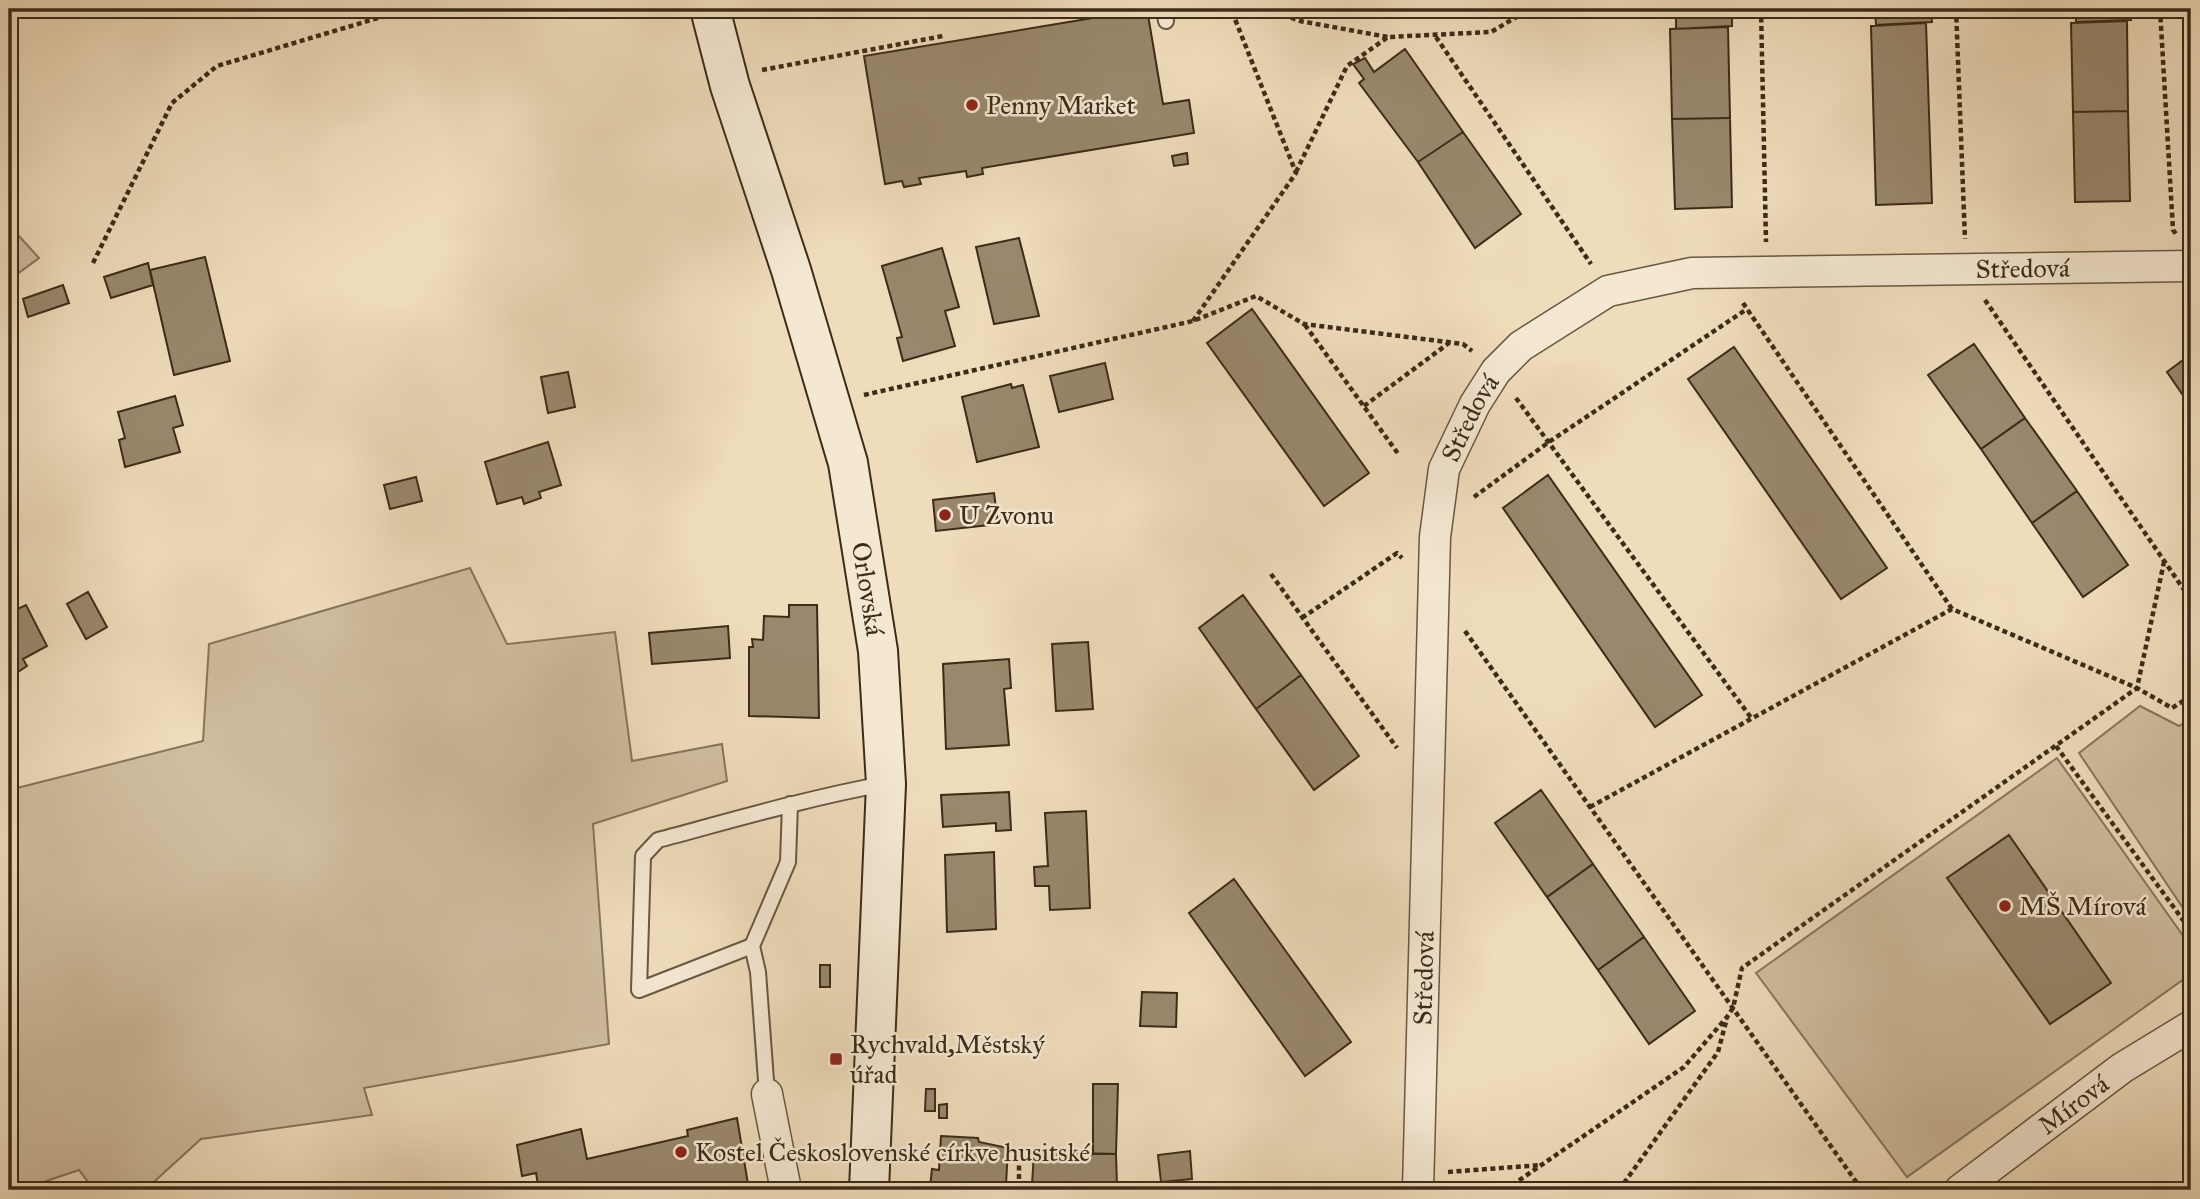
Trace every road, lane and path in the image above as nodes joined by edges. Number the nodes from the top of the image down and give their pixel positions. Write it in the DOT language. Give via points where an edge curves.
graph roads {
  1 [pos="408,9"];
  2 [pos="710,9"];
  3 [pos="1231,9"];
  4 [pos="1267,9"];
  5 [pos="1530,9"];
  6 [pos="1761,9"];
  7 [pos="1955,9"];
  8 [pos="2160,9"];
  9 [pos="943,36"];
  10 [pos="1388,37"];
  11 [pos="1435,37"];
  12 [pos="762,70"];
  13 [pos="1296,173"];
  14 [pos="2179,237"];
  15 [pos="93,263"];
  16 [pos="2191,266"];
  17 [pos="1970,268"];
  18 [pos="1722,272"];
  19 [pos="1766,272"];
  20 [pos="1608,290"];
  21 [pos="1747,309"];
  22 [pos="1193,321"];
  23 [pos="1304,324"];
  24 [pos="1450,342"];
  25 [pos="1496,371"];
  26 [pos="859,396"];
  27 [pos="1364,407"];
  28 [pos="1549,442"];
  29 [pos="1399,455"];
  30 [pos="1467,502"];
  31 [pos="2164,562"];
  32 [pos="1271,575"];
  33 [pos="1433,593"];
  34 [pos="2191,600"];
  35 [pos="1952,609"];
  36 [pos="1302,618"];
  37 [pos="2137,688"];
  38 [pos="2191,696"];
  39 [pos="1752,719"];
  40 [pos="2056,746"];
  41 [pos="1396,748"];
  42 [pos="886,784"];
  43 [pos="790,804"];
  44 [pos="1590,807"];
  45 [pos="2191,931"];
  46 [pos="752,946"];
  47 [pos="1733,1008"];
  48 [pos="1727,1017"];
  49 [pos="2191,1026"];
  50 [pos="766,1094"];
  51 [pos="1018,1157"];
  52 [pos="1542,1165"];
  53 [pos="1419,1181"];
  54 [pos="786,1190"];
  55 [pos="869,1190"];
  56 [pos="1019,1190"];
  57 [pos="1505,1190"];
  58 [pos="1619,1190"];
  59 [pos="1862,1190"];
  60 [pos="1960,1190"];
  1 -- 15 [label="path" via="217,66 208,73 172,103"];
  2 -- 42 [label="main road, Orlovská" via="848,463 878,651"];
  3 -- 13 [label="path"];
  4 -- 10 [label="path" via="1300,21"];
  5 -- 11 [label="path" via="1491,32"];
  6 -- 19 [label="path"];
  7 -- 17 [label="path" via="1964,233"];
  8 -- 14 [label="path" via="2173,230"];
  9 -- 12 [label="path"];
  10 -- 11 [label="path"];
  10 -- 13 [label="path" via="1347,66"];
  11 -- 20 [label="path"];
  13 -- 22 [label="path"];
  16 -- 17 [label="street, Středová"];
  17 -- 19 [label="street, Středová"];
  17 -- 31 [label="path" via="1986,303"];
  18 -- 19 [label="street, Středová"];
  18 -- 20 [label="street, Středová" via="1692,273"];
  18 -- 21 [label="path"];
  20 -- 25 [label="street, Středová" via="1521,346"];
  21 -- 28 [label="path"];
  21 -- 35 [label="path"];
  22 -- 23 [label="path" via="1256,296"];
  22 -- 26 [label="path"];
  23 -- 24 [label="path"];
  23 -- 27 [label="path"];
  24 -- 25 [label="path" via="1463,344"];
  24 -- 27 [label="path"];
  25 -- 28 [label="path"];
  25 -- 33 [label="street, Středová" via="1444,469"];
  27 -- 29 [label="path"];
  28 -- 30 [label="path"];
  28 -- 39 [label="path"];
  31 -- 34 [label="path"];
  31 -- 37 [label="path"];
  32 -- 36 [label="path"];
  33 -- 36 [label="path" via="1397,553"];
  33 -- 44 [label="path"];
  33 -- 53 [label="street, Středová"];
  35 -- 37 [label="path"];
  35 -- 39 [label="path"];
  36 -- 41 [label="path"];
  37 -- 38 [label="path" via="2172,708"];
  37 -- 40 [label="path"];
  39 -- 44 [label="path"];
  40 -- 45 [label="path"];
  40 -- 47 [label="path" via="1742,968"];
  42 -- 43 [label="lane"];
  42 -- 55 [label="main road, Orlovská"];
  43 -- 46 [label="lane" via="788,862"];
  43 -- 46 [label="lane" via="658,840 643,856 639,990"];
  44 -- 47 [label="path"];
  46 -- 50 [label="lane" via="758,972"];
  47 -- 48 [label="path"];
  47 -- 59 [label="path"];
  48 -- 52 [label="path" via="1684,1067"];
  48 -- 58 [label="path" via="1718,1052"];
  49 -- 60 [label="street, Mírová" via="2122,1068"];
  50 -- 54 [label="street"];
  51 -- 56 [label="path"];
  52 -- 53 [label="path"];
  52 -- 57 [label="path"];
}
